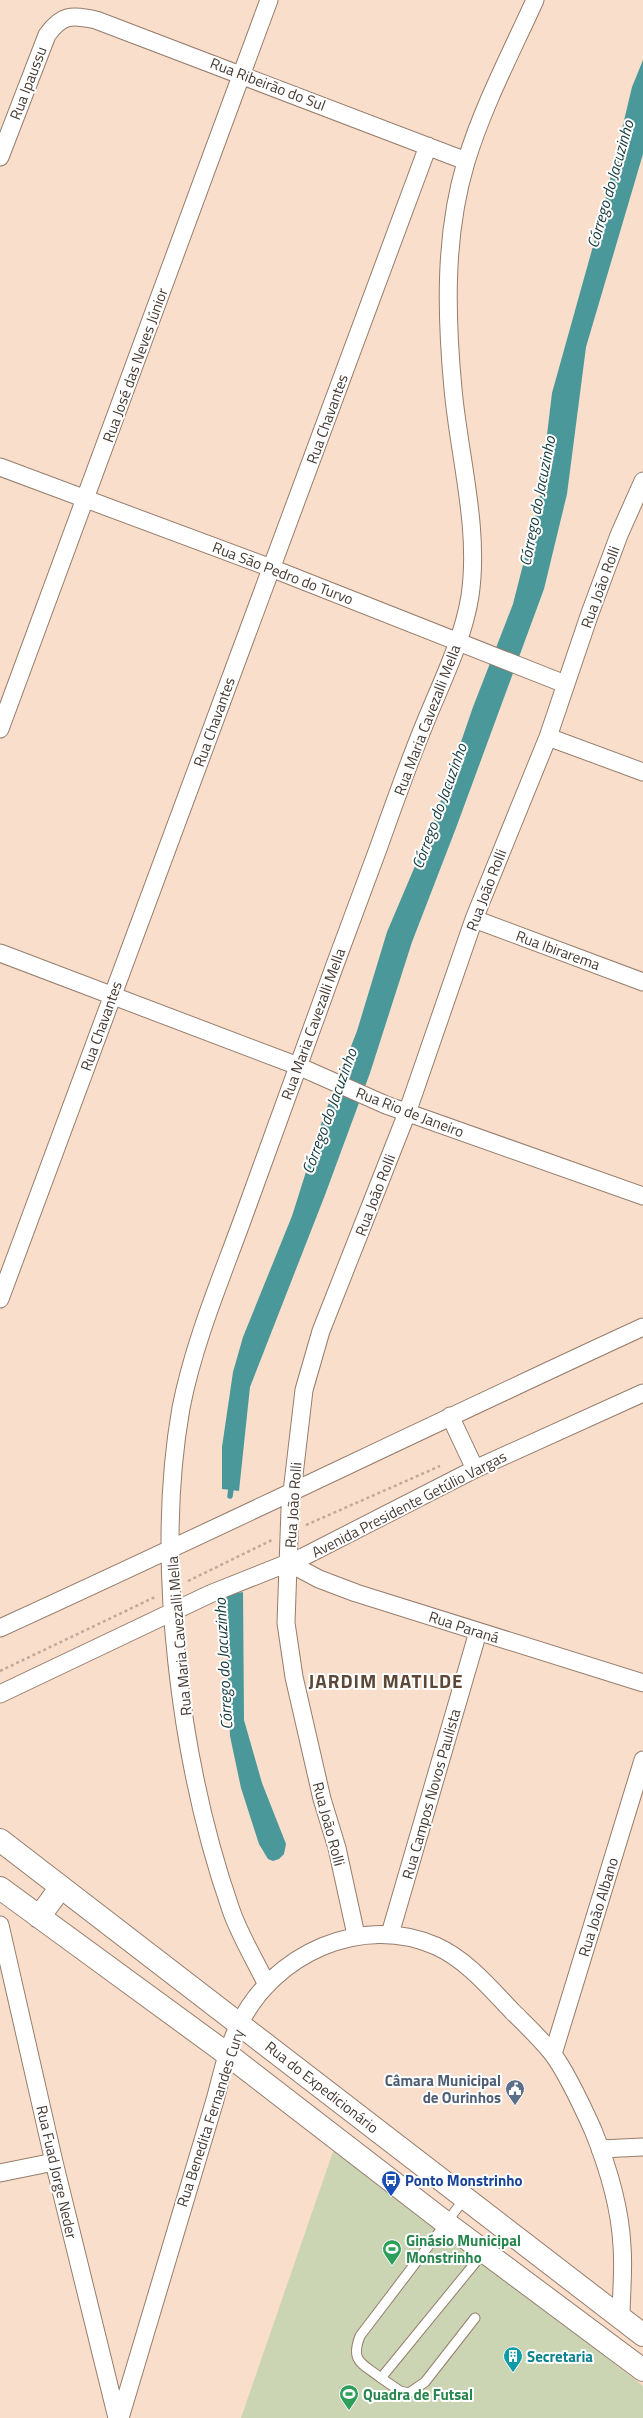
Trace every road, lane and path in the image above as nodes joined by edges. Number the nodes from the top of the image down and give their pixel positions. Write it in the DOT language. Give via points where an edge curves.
graph roads {
  1 [pos="269,0"];
  2 [pos="535,0"];
  3 [pos="67,17"];
  4 [pos="242,74"];
  5 [pos="428,146"];
  6 [pos="0,157"];
  7 [pos="466,161"];
  8 [pos="0,467"];
  9 [pos="643,482"];
  10 [pos="85,499"];
  11 [pos="271,568"];
  12 [pos="458,641"];
  13 [pos="565,684"];
  14 [pos="0,729"];
  15 [pos="548,736"];
  16 [pos="643,772"];
  17 [pos="474,919"];
  18 [pos="0,953"];
  19 [pos="643,982"];
  20 [pos="113,995"];
  21 [pos="298,1066"];
  22 [pos="408,1113"];
  23 [pos="643,1196"];
  24 [pos="0,1299"];
  25 [pos="643,1327"];
  26 [pos="643,1393"];
  27 [pos="450,1416"];
  28 [pos="468,1453"];
  29 [pos="475,1469"];
  30 [pos="294,1491"];
  31 [pos="290,1532"];
  32 [pos="171,1550"];
  33 [pos="289,1563"];
  34 [pos="172,1589"];
  35 [pos="173,1611"];
  36 [pos="0,1628"];
  37 [pos="478,1632"];
  38 [pos="0,1671"];
  39 [pos="643,1683"];
  40 [pos="0,1694"];
  41 [pos="643,1760"];
  42 [pos="0,1840"];
  43 [pos="61,1887"];
  44 [pos="0,1888"];
  45 [pos="39,1917"];
  46 [pos="0,1925"];
  47 [pos="390,1934"];
  48 [pos="356,1935"];
  49 [pos="267,1985"];
  50 [pos="240,2023"];
  51 [pos="227,2054"];
  52 [pos="553,2054"];
  53 [pos="390,2140"];
  54 [pos="643,2147"];
  55 [pos="600,2149"];
  56 [pos="54,2162"];
  57 [pos="372,2164"];
  58 [pos="0,2173"];
  59 [pos="465,2198"];
  60 [pos="446,2223"];
  61 [pos="485,2252"];
  62 [pos="475,2318"];
  63 [pos="636,2328"];
  64 [pos="643,2370"];
  65 [pos="381,2378"];
  66 [pos="119,2418"];
  1 -- 4 [label="street, Rua José das Neves Júnior"];
  2 -- 7 [label="street, Rua Maria Cavezalli Mella" via="505,64"];
  3 -- 4 [label="street, Rua Ribeirão do Sul" via="96,20"];
  3 -- 6 [label="street, Rua Ipaussu" via="56,22 47,35"];
  4 -- 5 [label="street, Rua Ribeirão do Sul"];
  4 -- 10 [label="street, Rua José das Neves Júnior"];
  5 -- 7 [label="street, Rua Ribeirão do Sul"];
  5 -- 11 [label="street, Rua Chavantes"];
  7 -- 12 [label="street, Rua Maria Cavezalli Mella" via="454,214 449,267 450,356 473,554 470,596"];
  8 -- 10 [label="street, Rua São Pedro do Turvo"];
  9 -- 13 [label="street, Rua João Rolli" via="619,535"];
  10 -- 11 [label="street, Rua São Pedro do Turvo"];
  10 -- 14 [label="street, Rua José das Neves Júnior"];
  11 -- 12 [label="street, Rua São Pedro do Turvo"];
  11 -- 20 [label="street, Rua Chavantes"];
  12 -- 13 [label="street, Rua São Pedro do Turvo"];
  12 -- 21 [label="street, Rua Maria Cavezalli Mella" via="420,736"];
  13 -- 15 [label="street, Rua João Rolli"];
  15 -- 16 [label="street"];
  15 -- 17 [label="street, Rua João Rolli"];
  17 -- 19 [label="street, Rua Ibirarema"];
  17 -- 22 [label="street, Rua João Rolli"];
  18 -- 20 [label="street, Rua Rio de Janeiro"];
  20 -- 21 [label="street, Rua Rio de Janeiro"];
  20 -- 24 [label="street, Rua Chavantes"];
  21 -- 22 [label="street, Rua Rio de Janeiro"];
  21 -- 32 [label="street, Rua Maria Cavezalli Mella" via="202,1333 182,1404 172,1476"];
  22 -- 23 [label="street, Rua Rio de Janeiro"];
  22 -- 30 [label="street, Rua João Rolli" via="321,1331 304,1390"];
  25 -- 27 [label="street"];
  26 -- 29 [label="street, Avenida Presidente Getúlio Vargas"];
  27 -- 28 [label="street"];
  27 -- 30 [label="street"];
  28 -- 29 [label="street"];
  28 -- 31 [label="path"];
  29 -- 33 [label="street, Avenida Presidente Getúlio Vargas"];
  30 -- 31 [label="street, Rua João Rolli" via="290,1509"];
  30 -- 32 [label="street"];
  31 -- 33 [label="street, Rua João Rolli"];
  31 -- 34 [label="path"];
  32 -- 34 [label="street, Rua Maria Cavezalli Mella"];
  32 -- 36 [label="street"];
  33 -- 35 [label="street, Avenida Presidente Getúlio Vargas"];
  33 -- 37 [label="street, Rua Paraná" via="319,1579 356,1593"];
  33 -- 48 [label="street, Rua João Rolli" via="286,1623 294,1677"];
  34 -- 35 [label="street, Rua Maria Cavezalli Mella"];
  34 -- 38 [label="path"];
  35 -- 40 [label="street, Avenida Presidente Getúlio Vargas"];
  35 -- 49 [label="street, Rua Maria Cavezalli Mella" via="180,1685 195,1781 232,1914"];
  37 -- 39 [label="street, Rua Paraná"];
  37 -- 47 [label="street, Rua Campos Novos Paulista"];
  41 -- 52 [label="street, Rua João Albano"];
  42 -- 43 [label="main road, Rua do Expedicionário"];
  43 -- 45 [label="main road"];
  43 -- 50 [label="main road, Rua do Expedicionário"];
  44 -- 45 [label="main road, Rua do Expedicionário"];
  45 -- 51 [label="main road, Rua do Expedicionário"];
  46 -- 56 [label="street, Rua Fuad Jorge Neder"];
  47 -- 48 [label="street, Rua Benedita Fernandes Cury"];
  47 -- 52 [label="street, Rua Benedita Fernandes Cury" via="416,1938 452,1955 473,1971"];
  48 -- 49 [label="street, Rua Benedita Fernandes Cury" via="312,1950"];
  49 -- 50 [label="street, Rua Benedita Fernandes Cury"];
  50 -- 51 [label="street, Rua Benedita Fernandes Cury"];
  50 -- 53 [label="main road, Rua do Expedicionário"];
  51 -- 57 [label="main road, Rua do Expedicionário"];
  51 -- 66 [label="street, Rua Benedita Fernandes Cury"];
  52 -- 55 [label="street, Rua Benedita Fernandes Cury" via="589,2122"];
  53 -- 57 [label="main road"];
  53 -- 59 [label="main road, Rua do Expedicionário"];
  54 -- 55 [label="street"];
  55 -- 63 [label="street, Rua Benedita Fernandes Cury" via="616,2201"];
  56 -- 58 [label="street"];
  56 -- 66 [label="street, Rua Fuad Jorge Neder"];
  57 -- 60 [label="main road, Rua do Expedicionário"];
  59 -- 60 [label="lane"];
  59 -- 63 [label="main road, Rua do Expedicionário"];
  60 -- 61 [label="main road, Rua do Expedicionário"];
  60 -- 65 [label="lane" via="360,2336 356,2355"];
  61 -- 64 [label="main road, Rua do Expedicionário"];
  61 -- 65 [label="lane"];
  62 -- 65 [label="lane" via="418,2388 409,2393 400,2391"];
}
